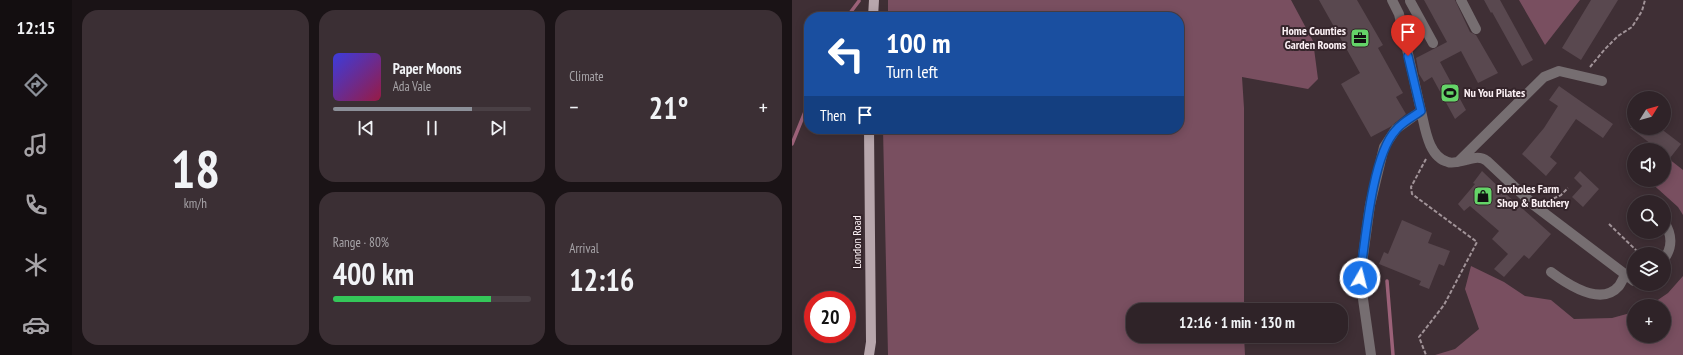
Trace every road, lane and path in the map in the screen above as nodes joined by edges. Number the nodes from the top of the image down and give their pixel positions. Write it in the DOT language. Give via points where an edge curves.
graph roads {
  1 [pos="874,0"];
  2 [pos="1411,0"];
  3 [pos="1462,0"];
  4 [pos="1645,0"];
  5 [pos="1395,5"];
  6 [pos="873,12"];
  7 [pos="1476,29"];
  8 [pos="1433,43"];
  9 [pos="1582,76"];
  10 [pos="1602,81"];
  11 [pos="1421,111"];
  12 [pos="869,134"];
  13 [pos="1432,148"];
  14 [pos="1458,162"];
  15 [pos="1568,188"];
  16 [pos="1534,206"];
  17 [pos="1609,224"];
  18 [pos="1633,247"];
  19 [pos="1551,272"];
  20 [pos="1625,275"];
  21 [pos="869,355"];
  22 [pos="1371,355"];
  23 [pos="1426,355"];
  1 -- 6 [label="main road"];
  2 -- 5 [label="lane"];
  2 -- 8 [label="lane"];
  3 -- 7 [label="lane"];
  4 -- 9 [label="path" via="1642,11 1632,27 1618,36"];
  5 -- 11 [label="lane"];
  9 -- 10 [label="lane"];
  9 -- 14 [label="lane" via="1559,71 1544,77"];
  11 -- 13 [label="lane"];
  11 -- 22 [label="lane" via="1396,129 1384,147 1370,205 1360,278"];
  12 -- 21 [label="main road, London Road"];
  13 -- 14 [label="lane" via="1437,156 1447,162"];
  13 -- 23 [label="path" via="1411,187 1412,194 1477,242 1444,305 1420,337"];
  14 -- 16 [label="lane" via="1483,158"];
  15 -- 16 [label="path" via="1551,200"];
  16 -- 20 [label="lane"];
  17 -- 18 [label="path"];
  19 -- 20 [label="lane" via="1577,290 1591,294 1613,290"];
}
